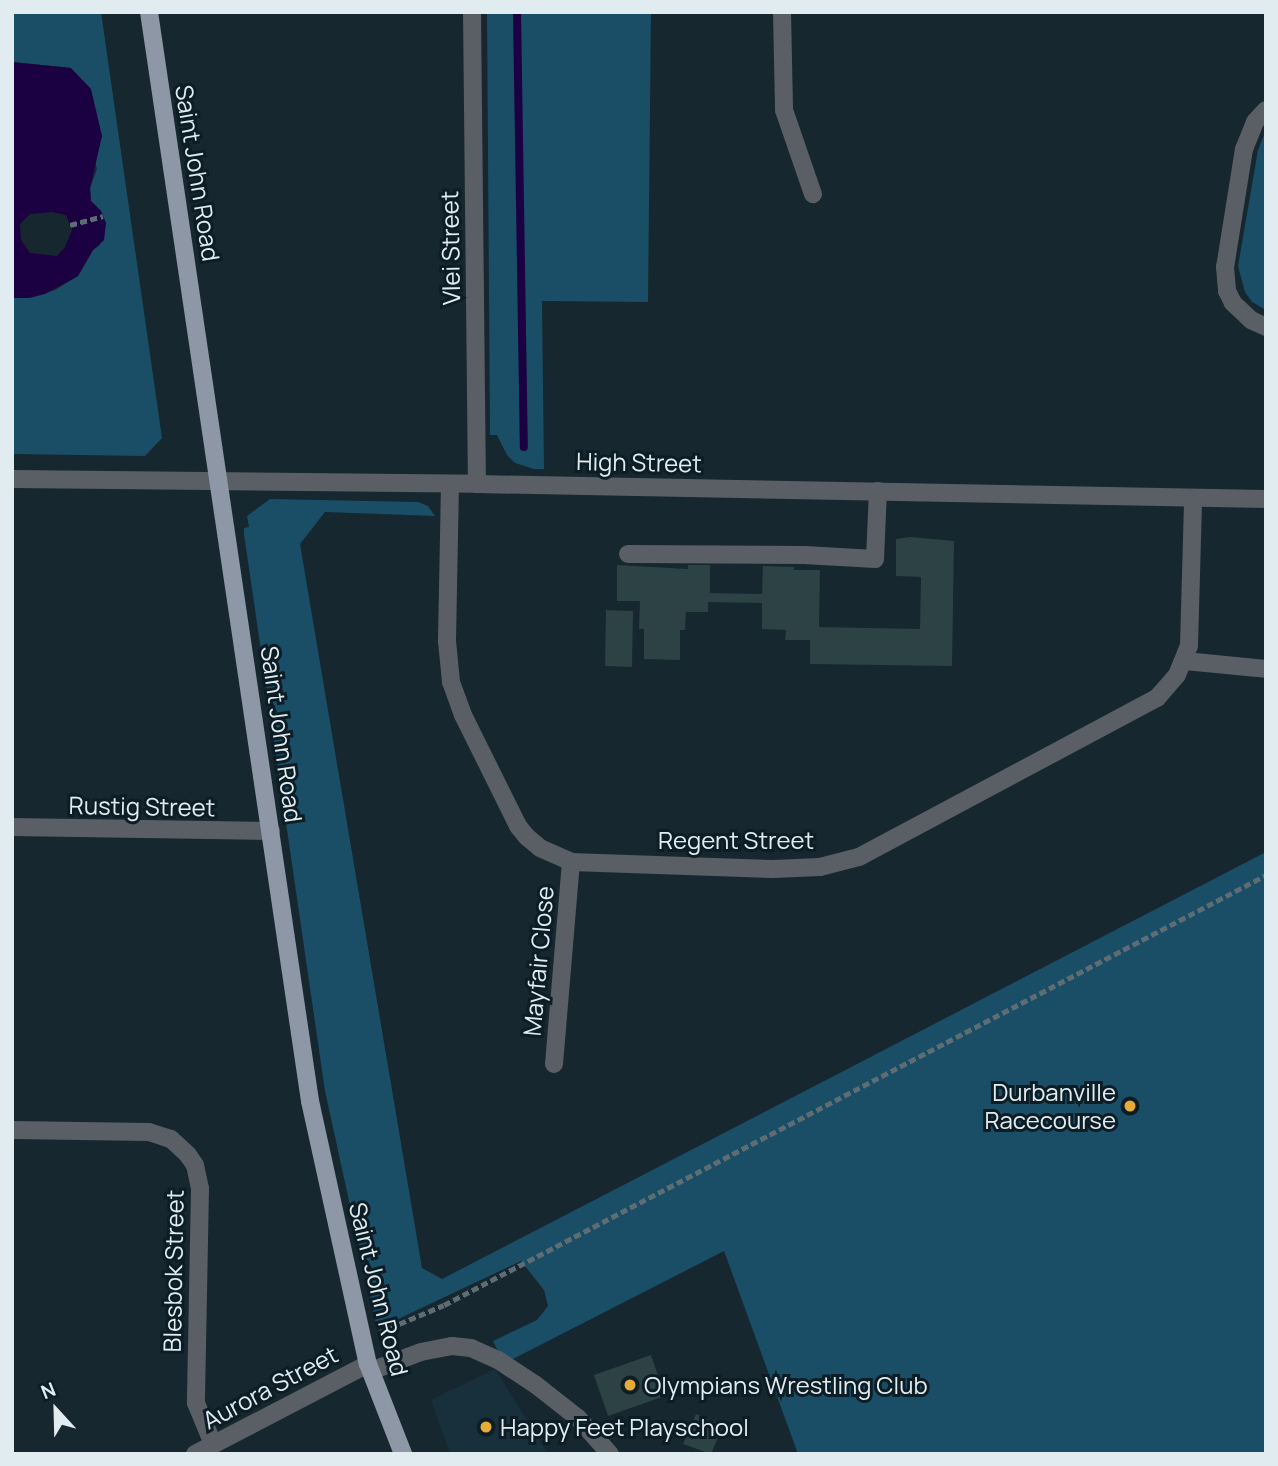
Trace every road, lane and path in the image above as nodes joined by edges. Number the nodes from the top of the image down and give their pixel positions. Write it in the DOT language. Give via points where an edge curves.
graph roads {
  1 [pos="149,12"];
  2 [pos="472,12"];
  3 [pos="782,12"];
  4 [pos="1266,110"];
  5 [pos="813,194"];
  6 [pos="103,216"];
  7 [pos="69,225"];
  8 [pos="1266,327"];
  9 [pos="12,480"];
  10 [pos="220,483"];
  11 [pos="450,484"];
  12 [pos="477,484"];
  13 [pos="878,491"];
  14 [pos="1266,499"];
  15 [pos="1193,500"];
  16 [pos="628,554"];
  17 [pos="1185,661"];
  18 [pos="1266,669"];
  19 [pos="12,828"];
  20 [pos="271,831"];
  21 [pos="571,862"];
  22 [pos="1266,875"];
  23 [pos="554,1064"];
  24 [pos="12,1130"];
  25 [pos="363,1340"];
  26 [pos="370,1367"];
  27 [pos="213,1444"];
  28 [pos="195,1454"];
  29 [pos="403,1454"];
  30 [pos="610,1454"];
  1 -- 10 [label="main road, Saint John Road"];
  2 -- 12 [label="street, Vlei Street"];
  3 -- 5 [label="street" via="784,110"];
  4 -- 8 [label="street" via="1255,122 1244,149 1224,267 1233,303"];
  6 -- 7 [label="path"];
  9 -- 10 [label="street, High Street"];
  10 -- 11 [label="street, High Street"];
  10 -- 20 [label="main road, Saint John Road"];
  11 -- 12 [label="street, High Street"];
  11 -- 21 [label="street, Regent Street" via="447,662 456,699 519,826 540,848"];
  12 -- 13 [label="street, High Street"];
  13 -- 15 [label="street, High Street"];
  13 -- 16 [label="street" via="876,559"];
  14 -- 15 [label="street, High Street"];
  15 -- 17 [label="street, Regent Street" via="1192,630"];
  17 -- 18 [label="street"];
  17 -- 21 [label="street, Regent Street" via="1168,687 1144,707 859,857 820,867 773,869"];
  19 -- 20 [label="street, Rustig Street"];
  20 -- 25 [label="main road, Saint John Road" via="310,1101"];
  21 -- 23 [label="street, Mayfair Close"];
  22 -- 25 [label="path" via="457,1298"];
  24 -- 27 [label="street, Blesbok Street" via="149,1132 171,1139 188,1154 200,1189 196,1403"];
  25 -- 26 [label="main road, Saint John Road"];
  26 -- 27 [label="street, Aurora Street"];
  26 -- 29 [label="main road, Saint John Road"];
  26 -- 30 [label="street, Aurora Street" via="452,1346 471,1348 536,1385 578,1419"];
  27 -- 28 [label="street, Aurora Street"];
}
